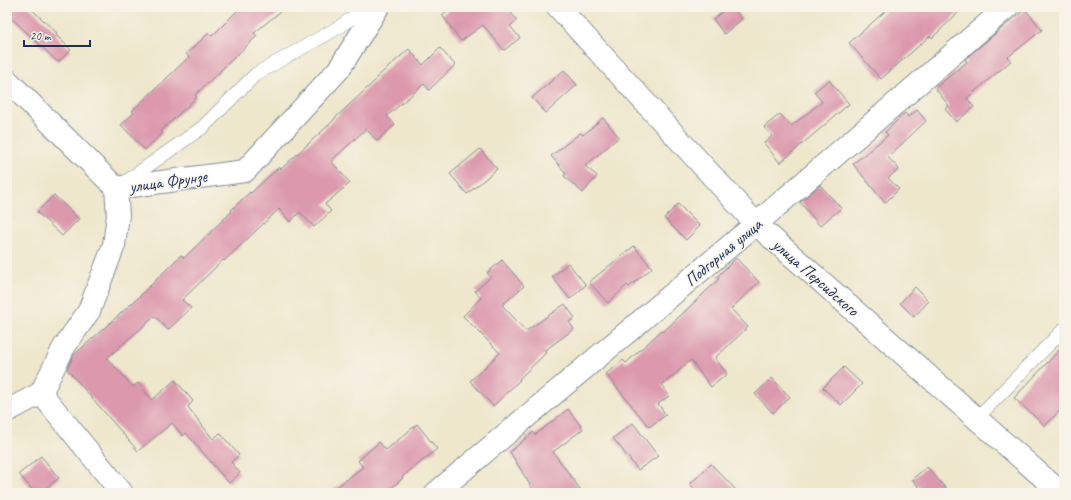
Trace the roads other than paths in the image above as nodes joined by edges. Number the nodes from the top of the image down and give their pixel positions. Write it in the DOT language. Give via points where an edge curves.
graph roads {
  1 [pos="366,7"];
  2 [pos="378,7"];
  3 [pos="558,7"];
  4 [pos="1007,7"];
  5 [pos="7,80"];
  6 [pos="116,188"];
  7 [pos="756,224"];
  8 [pos="1064,329"];
  9 [pos="41,393"];
  10 [pos="7,411"];
  11 [pos="977,418"];
  12 [pos="122,493"];
  13 [pos="436,493"];
  14 [pos="1061,493"];
  1 -- 6 [label="lane" via="341,26 256,74 203,127"];
  2 -- 6 [label="street, улица Фрунзе" via="339,69 245,171"];
  3 -- 7 [label="street, улица Персидского"];
  4 -- 7 [label="street, Подгорная улица"];
  5 -- 6 [label="street"];
  6 -- 9 [label="street, улица Фрунзе" via="118,215 114,245 89,311 64,347"];
  7 -- 11 [label="street, улица Персидского"];
  7 -- 13 [label="street, Подгорная улица"];
  8 -- 11 [label="lane"];
  9 -- 10 [label="street"];
  9 -- 12 [label="street"];
  11 -- 14 [label="street, улица Персидского"];
}
